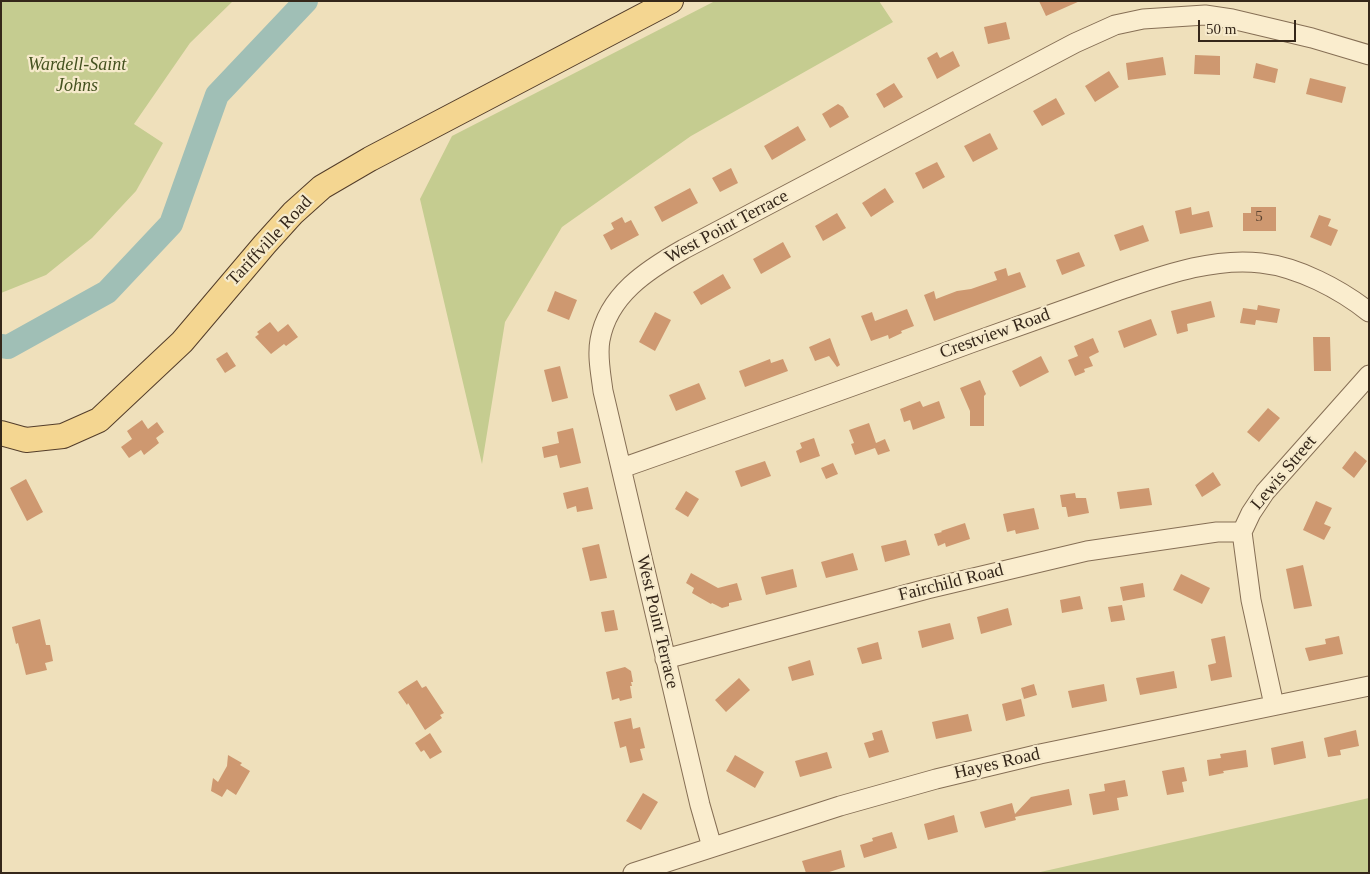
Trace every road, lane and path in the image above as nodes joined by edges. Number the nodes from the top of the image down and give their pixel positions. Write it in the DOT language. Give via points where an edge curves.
graph roads {
  1 [pos="671,1"];
  2 [pos="1369,55"];
  3 [pos="1369,312"];
  4 [pos="1369,375"];
  5 [pos="1,433"];
  6 [pos="622,468"];
  7 [pos="1242,532"];
  8 [pos="665,659"];
  9 [pos="1369,686"];
  10 [pos="1274,705"];
  11 [pos="712,846"];
  12 [pos="633,873"];
  1 -- 5 [label="main road, Tariffville Road" via="322,187 265,244 182,342 99,420 63,436 26,440"];
  2 -- 6 [label="street, West Point Terrace" via="1277,29 1205,15 1143,19 1115,25 684,249 656,265 618,299 607,318 600,341 603,391"];
  3 -- 6 [label="street, Crestview Road" via="1324,283 1261,263 1195,268 1069,308"];
  4 -- 7 [label="street, Lewis Street" via="1265,492 1250,513"];
  6 -- 8 [label="street, West Point Terrace"];
  7 -- 8 [label="street, Fairchild Road" via="1217,532 1087,551 927,589"];
  7 -- 10 [label="street" via="1252,600"];
  8 -- 11 [label="street, West Point Terrace"];
  9 -- 10 [label="street, Hayes Road"];
  10 -- 11 [label="street, Hayes Road" via="936,779"];
  11 -- 12 [label="street, Hayes Road"];
}
